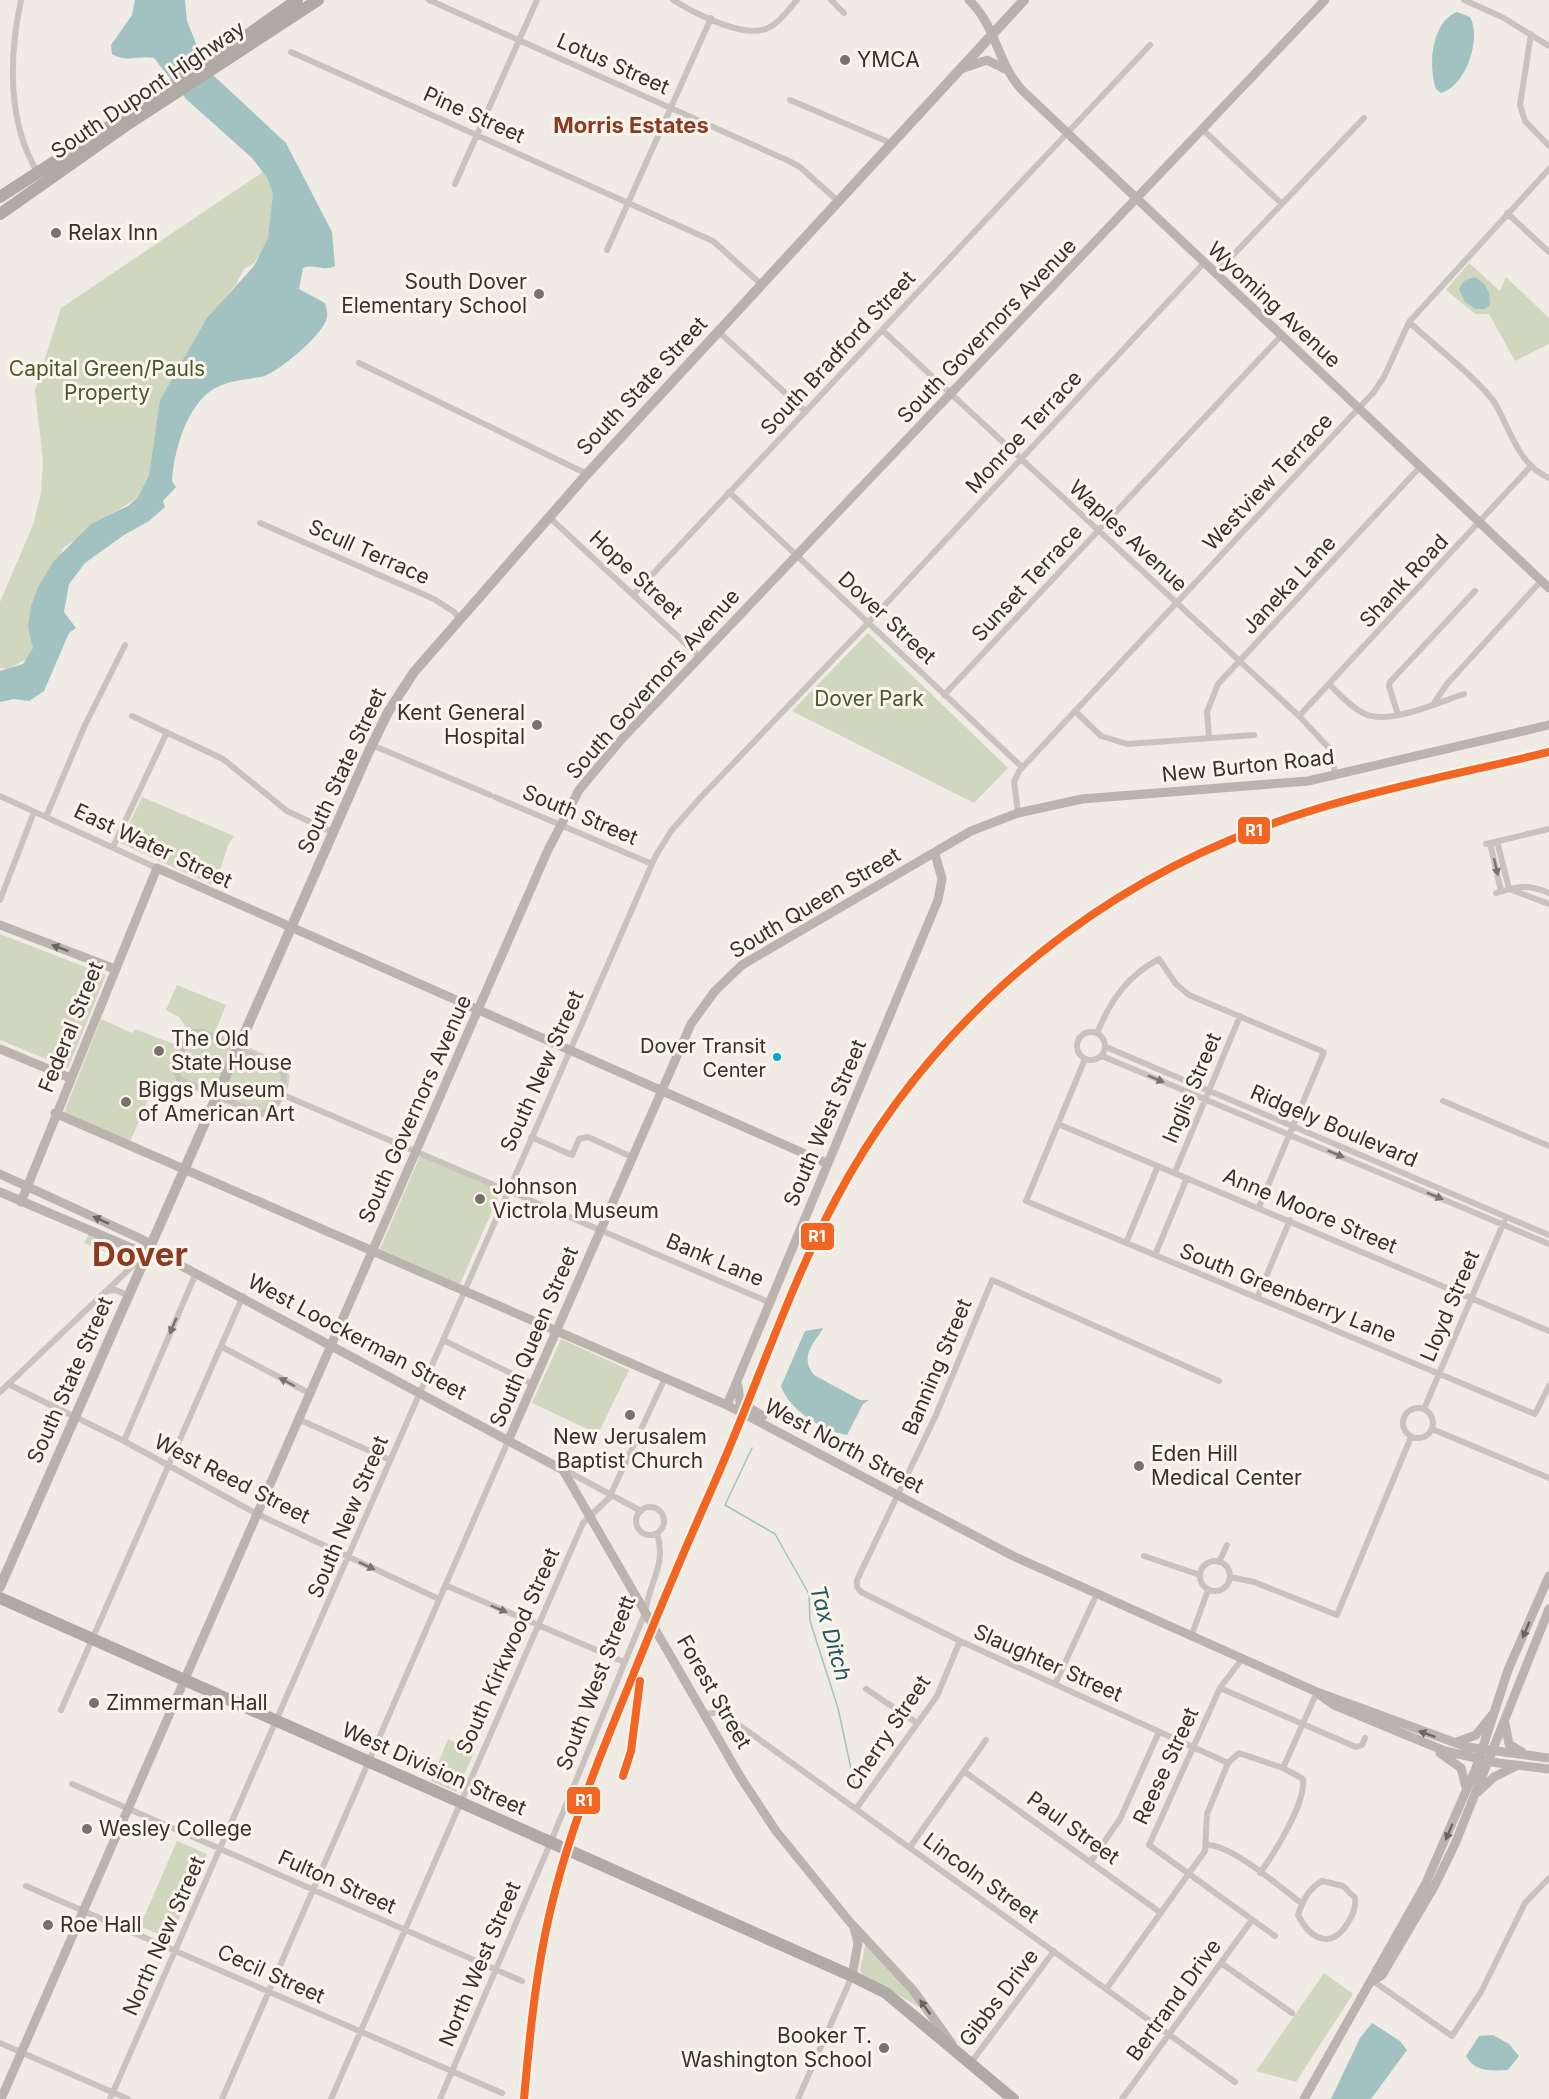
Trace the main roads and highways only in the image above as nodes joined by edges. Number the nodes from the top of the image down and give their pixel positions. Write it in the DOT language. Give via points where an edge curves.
graph roads {
  1 [pos="297,0"];
  2 [pos="318,0"];
  3 [pos="1024,0"];
  4 [pos="217,62"];
  5 [pos="172,92"];
  6 [pos="0,197"];
  7 [pos="0,214"];
  8 [pos="0,1587"];
  9 [pos="0,1598"];
  10 [pos="852,1976"];
  11 [pos="1013,2099"];
  1 -- 4 [label="highway, South Dupont Highway"];
  2 -- 4 [label="highway, South Dupont Highway"];
  3 -- 8 [label="main road, South State Street" via="587,474 407,681 372,745"];
  4 -- 5 [label="highway, South Dupont Highway"];
  5 -- 6 [label="highway, South Dupont Highway"];
  5 -- 7 [label="highway, South Dupont Highway"];
  9 -- 10 [label="highway, West Division Street"];
  10 -- 11 [label="highway, Forest Street" via="886,1993"];
}
